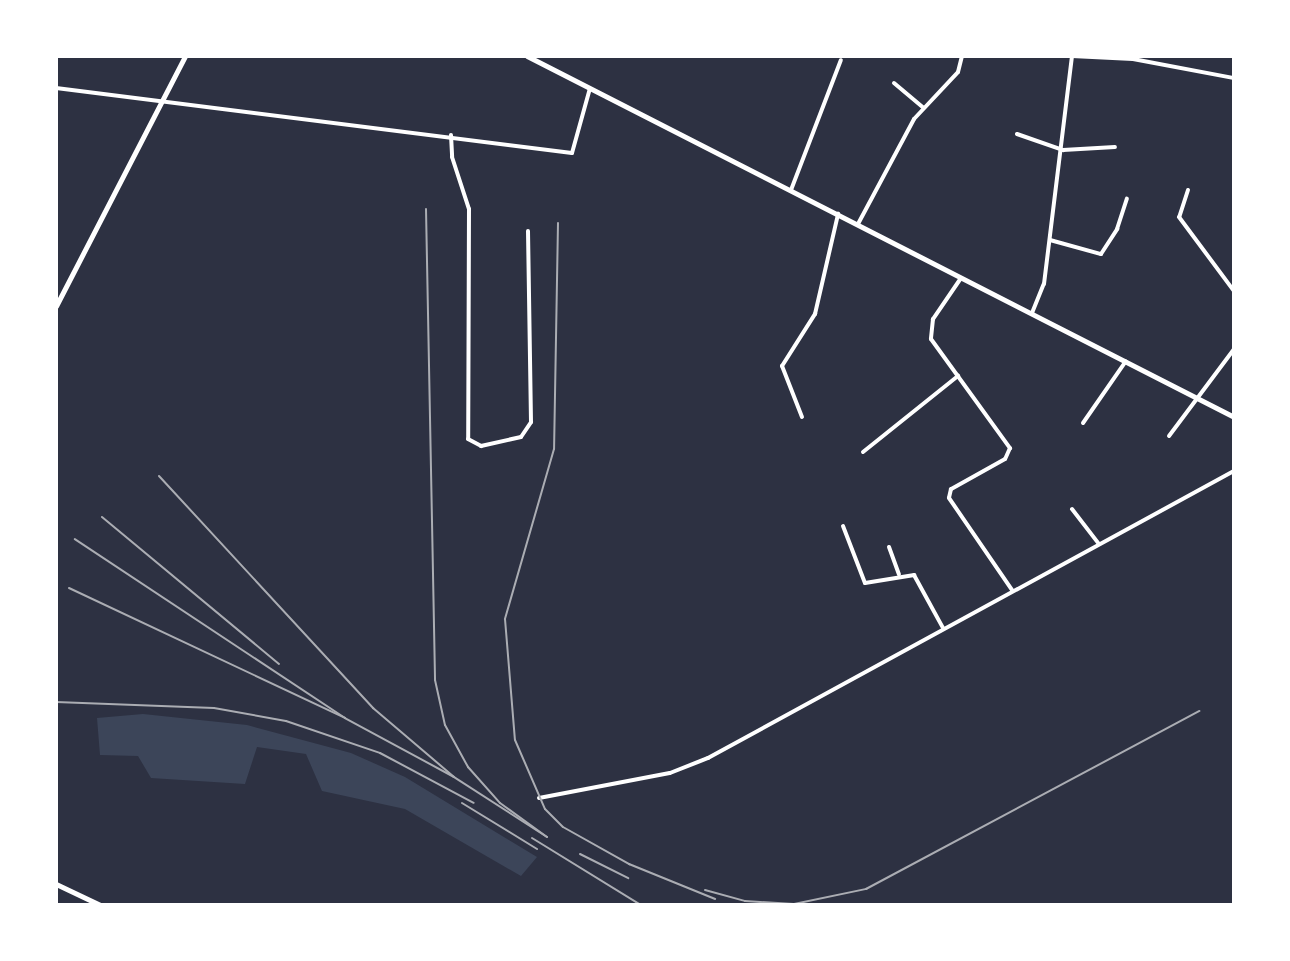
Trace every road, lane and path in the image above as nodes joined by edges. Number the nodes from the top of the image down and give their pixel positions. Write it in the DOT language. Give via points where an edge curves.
graph roads {
  1 [pos="185,56"];
  2 [pos="527,56"];
  3 [pos="962,56"];
  4 [pos="1072,56"];
  5 [pos="541,59"];
  6 [pos="841,60"];
  7 [pos="1234,78"];
  8 [pos="894,83"];
  9 [pos="56,88"];
  10 [pos="590,88"];
  11 [pos="162,98"];
  12 [pos="923,107"];
  13 [pos="1017,134"];
  14 [pos="451,135"];
  15 [pos="1115,147"];
  16 [pos="1063,150"];
  17 [pos="791,190"];
  18 [pos="1188,190"];
  19 [pos="1127,199"];
  20 [pos="838,214"];
  21 [pos="858,224"];
  22 [pos="528,231"];
  23 [pos="1050,240"];
  24 [pos="962,277"];
  25 [pos="1234,291"];
  26 [pos="56,306"];
  27 [pos="1032,313"];
  28 [pos="1234,349"];
  29 [pos="1126,361"];
  30 [pos="958,376"];
  31 [pos="1198,400"];
  32 [pos="802,417"];
  33 [pos="1234,417"];
  34 [pos="1083,423"];
  35 [pos="1169,436"];
  36 [pos="863,452"];
  37 [pos="1234,471"];
  38 [pos="1072,509"];
  39 [pos="843,526"];
  40 [pos="1099,544"];
  41 [pos="889,547"];
  42 [pos="899,574"];
  43 [pos="1012,590"];
  44 [pos="943,628"];
  45 [pos="539,798"];
  46 [pos="56,884"];
  47 [pos="100,905"];
  1 -- 11 [label="main road"];
  2 -- 5 [label="main road"];
  3 -- 12 [label="street" via="958,72"];
  4 -- 7 [label="street" via="1133,59"];
  4 -- 16 [label="street"];
  5 -- 10 [label="main road"];
  6 -- 17 [label="street"];
  8 -- 12 [label="street"];
  9 -- 11 [label="street"];
  10 -- 14 [label="street" via="572,153"];
  10 -- 17 [label="main road"];
  11 -- 14 [label="street"];
  11 -- 26 [label="main road"];
  12 -- 21 [label="street"];
  13 -- 16 [label="street"];
  14 -- 22 [label="street" via="452,157 469,209 468,439 473,444 521,437 531,422"];
  15 -- 16 [label="street"];
  16 -- 23 [label="street"];
  17 -- 20 [label="main road"];
  18 -- 25 [label="street" via="1179,217"];
  19 -- 23 [label="street" via="1101,254"];
  20 -- 21 [label="main road"];
  20 -- 32 [label="street" via="815,314 782,366"];
  21 -- 24 [label="main road"];
  23 -- 27 [label="street" via="1044,284"];
  24 -- 27 [label="main road"];
  24 -- 30 [label="street" via="929,328"];
  27 -- 29 [label="main road"];
  28 -- 31 [label="street"];
  29 -- 31 [label="main road"];
  29 -- 34 [label="street"];
  30 -- 36 [label="street"];
  30 -- 43 [label="street" via="1010,454 951,489 949,498"];
  31 -- 33 [label="main road"];
  31 -- 35 [label="street"];
  37 -- 40 [label="street"];
  38 -- 40 [label="street"];
  39 -- 42 [label="street" via="865,583"];
  40 -- 43 [label="street"];
  41 -- 42 [label="street"];
  42 -- 44 [label="street" via="909,572 919,579"];
  43 -- 44 [label="street"];
  44 -- 45 [label="street" via="690,766"];
  46 -- 47 [label="main road"];
}
